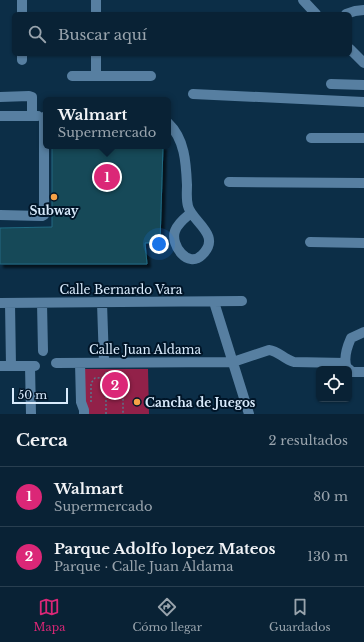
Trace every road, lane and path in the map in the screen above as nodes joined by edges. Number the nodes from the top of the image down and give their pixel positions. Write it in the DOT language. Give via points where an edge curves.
graph roads {
  1 [pos="22,0"];
  2 [pos="96,0"];
  3 [pos="303,0"];
  4 [pos="364,10"];
  5 [pos="22,12"];
  6 [pos="96,12"];
  7 [pos="314,12"];
  8 [pos="352,12"];
  9 [pos="352,51"];
  10 [pos="96,56"];
  11 [pos="362,59"];
  12 [pos="72,76"];
  13 [pos="96,76"];
  14 [pos="151,76"];
  15 [pos="331,84"];
  16 [pos="364,85"];
  17 [pos="193,94"];
  18 [pos="0,97"];
  19 [pos="364,102"];
  20 [pos="0,116"];
  21 [pos="32,116"];
  22 [pos="43,116"];
  23 [pos="171,126"];
  24 [pos="311,138"];
  25 [pos="364,138"];
  26 [pos="45,149"];
  27 [pos="229,182"];
  28 [pos="364,183"];
  29 [pos="191,213"];
  30 [pos="0,215"];
  31 [pos="310,242"];
  32 [pos="364,243"];
  33 [pos="242,301"];
  34 [pos="102,302"];
  35 [pos="214,302"];
  36 [pos="5,303"];
  37 [pos="42,303"];
  38 [pos="364,332"];
  39 [pos="43,351"];
  40 [pos="105,362"];
  41 [pos="233,362"];
  42 [pos="56,363"];
  43 [pos="80,363"];
  44 [pos="0,366"];
  45 [pos="11,366"];
  46 [pos="337,366"];
  47 [pos="348,366"];
  48 [pos="352,372"];
  49 [pos="364,372"];
  50 [pos="106,378"];
  51 [pos="88,410"];
  52 [pos="31,414"];
  53 [pos="106,414"];
  54 [pos="123,414"];
  55 [pos="249,414"];
  1 -- 5 [label="street"];
  2 -- 6 [label="street"];
  3 -- 7 [label="street"];
  4 -- 8 [label="street"];
  9 -- 11 [label="street"];
  10 -- 13 [label="street"];
  12 -- 13 [label="street"];
  13 -- 14 [label="street"];
  15 -- 16 [label="street"];
  17 -- 19 [label="street"];
  18 -- 21 [label="street" via="32,97"];
  20 -- 21 [label="street"];
  21 -- 22 [label="street"];
  23 -- 29 [label="street" via="180,140 184,155 187,205"];
  24 -- 25 [label="street"];
  26 -- 30 [label="street" via="44,215"];
  27 -- 28 [label="street"];
  31 -- 32 [label="street"];
  33 -- 35 [label="street, Calle Bernardo Vara"];
  34 -- 35 [label="street, Calle Bernardo Vara"];
  34 -- 37 [label="street, Calle Bernardo Vara"];
  34 -- 40 [label="street"];
  35 -- 41 [label="street"];
  36 -- 37 [label="street, Calle Bernardo Vara"];
  36 -- 45 [label="street"];
  37 -- 39 [label="street"];
  38 -- 47 [label="street" via="351,338 347,345"];
  40 -- 41 [label="street, Calle Juan Aldama"];
  40 -- 43 [label="street, Calle Juan Aldama"];
  40 -- 50 [label="path"];
  41 -- 46 [label="street, Calle Juan Aldama" via="275,350 286,360"];
  41 -- 55 [label="street"];
  42 -- 43 [label="street, Calle Juan Aldama"];
  43 -- 51 [label="street" via="81,402 84,410"];
  44 -- 45 [label="street"];
  45 -- 52 [label="street" via="32,366"];
  48 -- 49 [label="street, Calle Juan Aldama"];
  50 -- 51 [label="path" via="92,380"];
  50 -- 53 [label="path"];
  50 -- 54 [label="path" via="118,377 121,380"];
}
